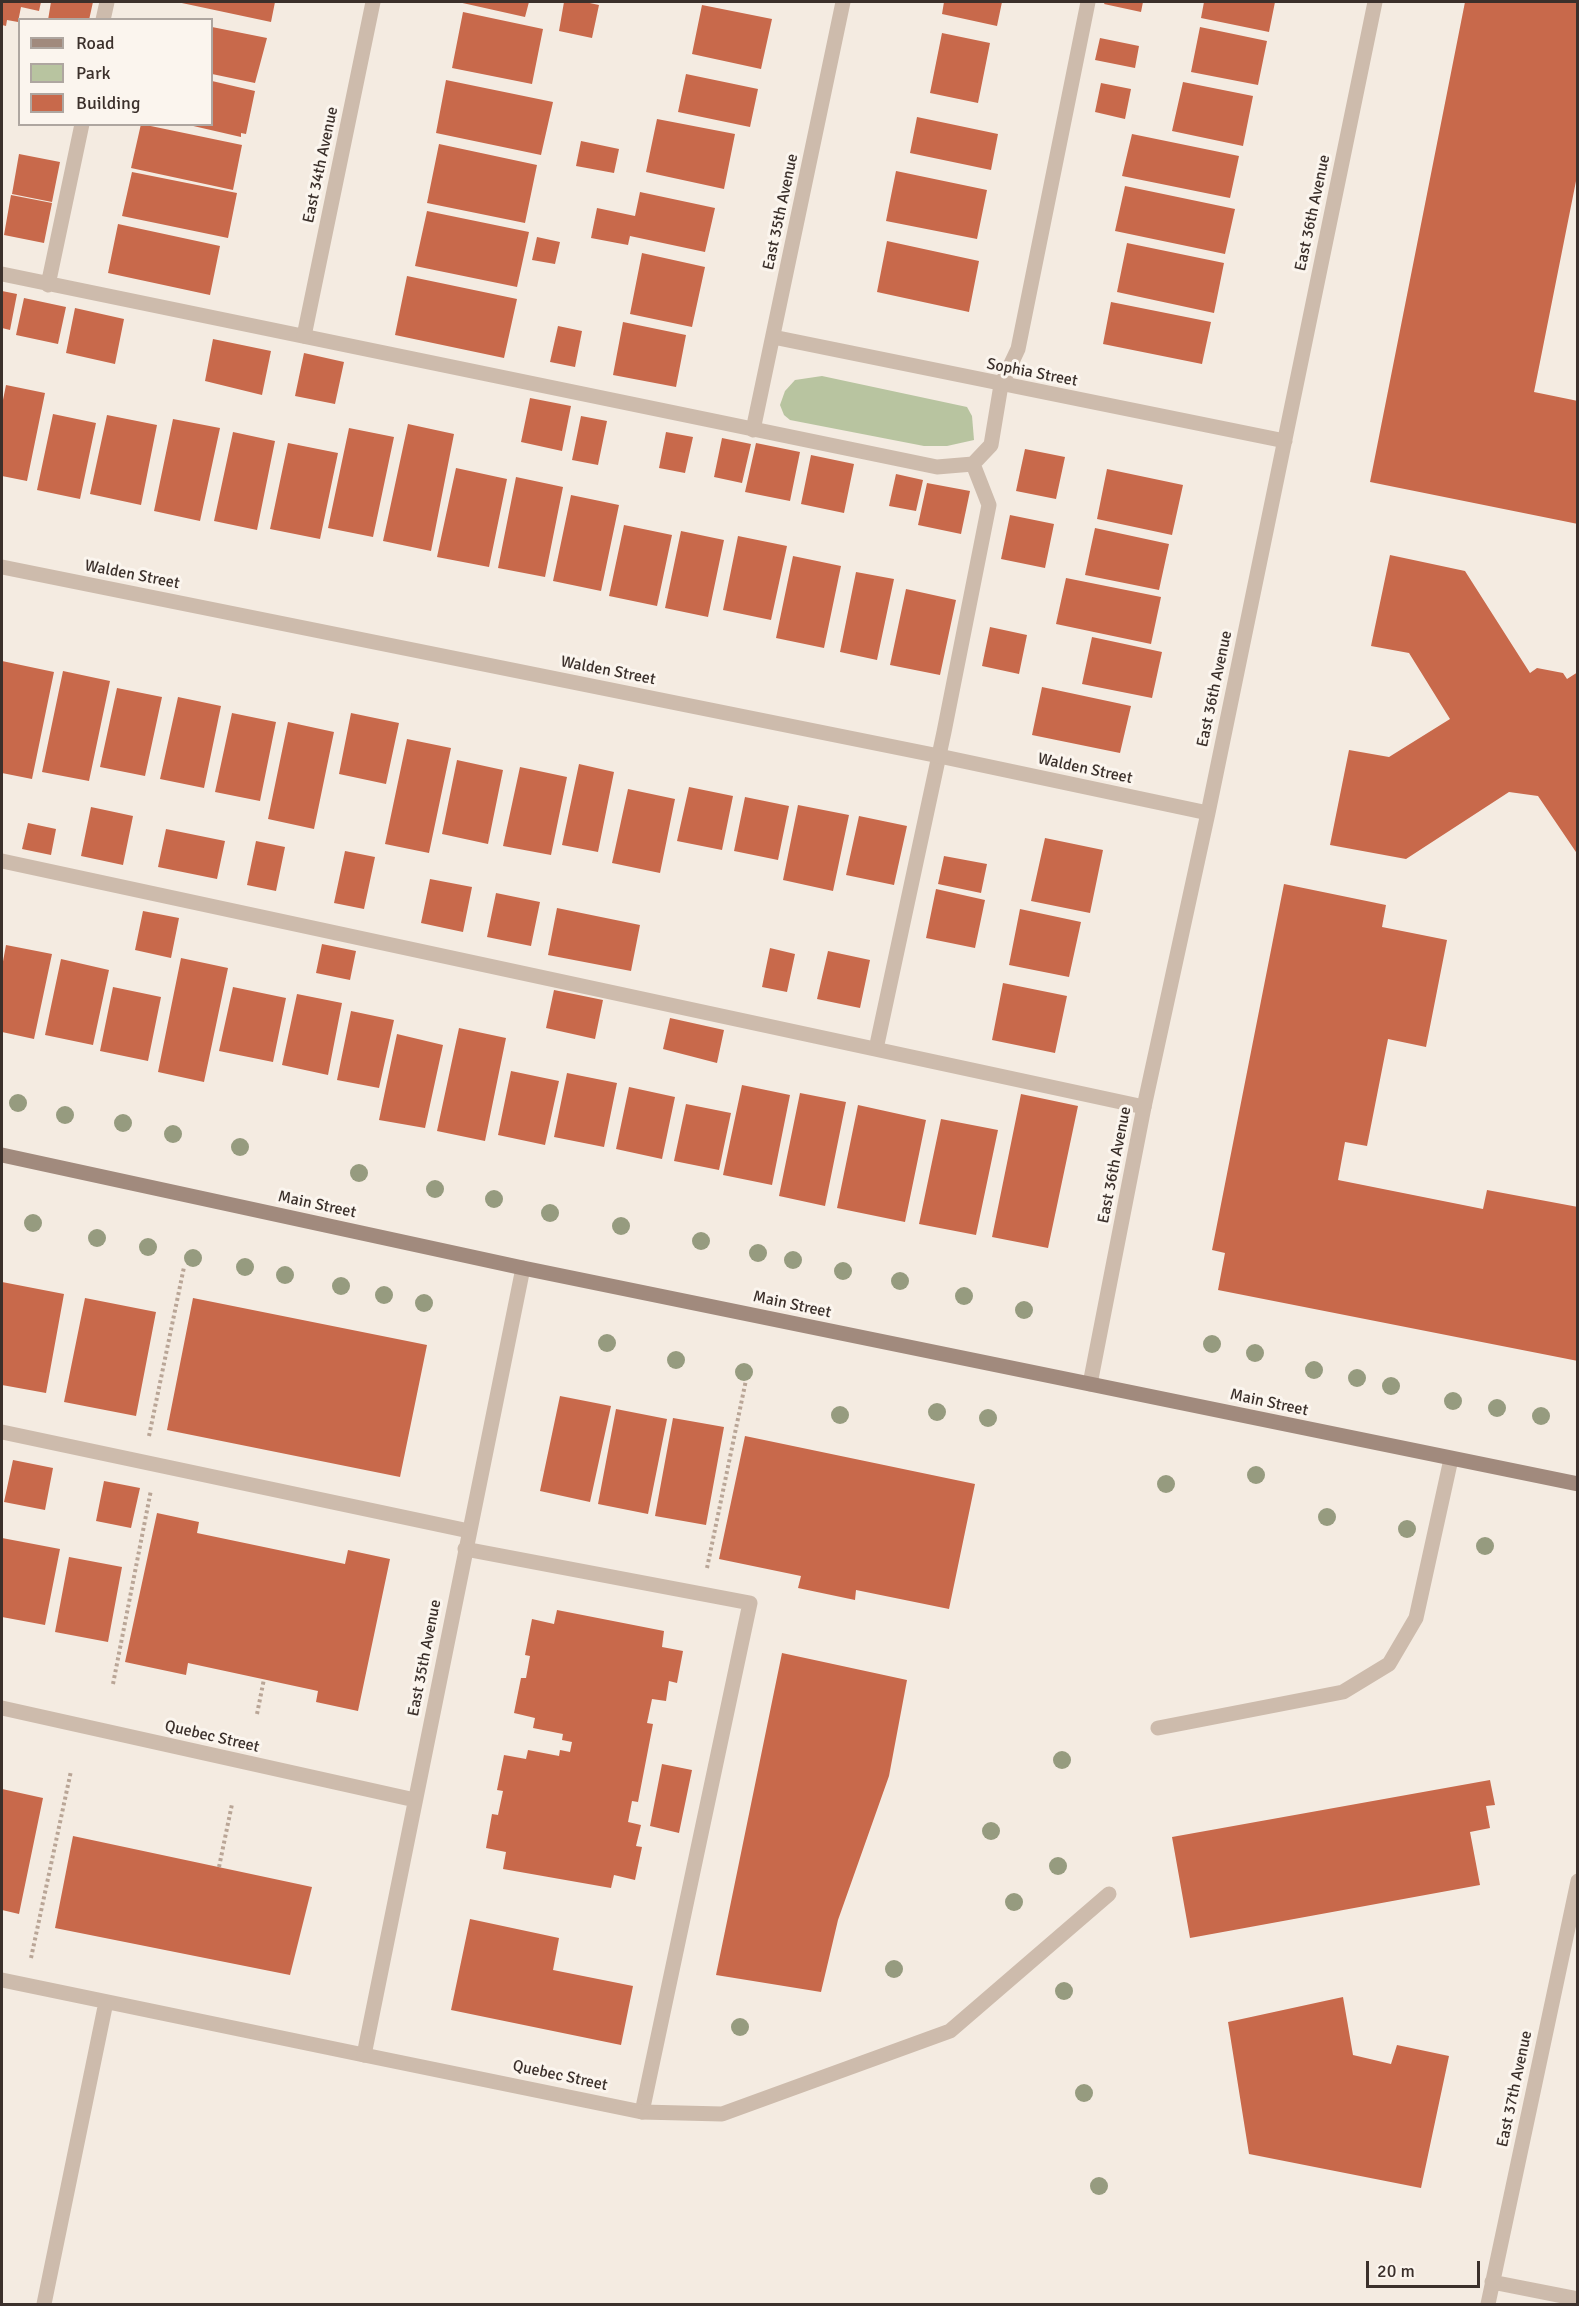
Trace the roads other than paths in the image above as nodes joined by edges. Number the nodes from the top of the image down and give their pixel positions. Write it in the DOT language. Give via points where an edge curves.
graph roads {
  1 [pos="107,2"];
  2 [pos="373,2"];
  3 [pos="843,2"];
  4 [pos="1088,2"];
  5 [pos="1375,2"];
  6 [pos="104,18"];
  7 [pos="82,126"];
  8 [pos="2,274"];
  9 [pos="48,285"];
  10 [pos="304,336"];
  11 [pos="773,337"];
  12 [pos="1001,385"];
  13 [pos="753,430"];
  14 [pos="1285,441"];
  15 [pos="973,464"];
  16 [pos="2,567"];
  17 [pos="939,756"];
  18 [pos="1208,813"];
  19 [pos="2,861"];
  20 [pos="876,1049"];
  21 [pos="1144,1107"];
  22 [pos="2,1155"];
  23 [pos="523,1268"];
  24 [pos="1090,1384"];
  25 [pos="2,1432"];
  26 [pos="1451,1459"];
  27 [pos="1578,1484"];
  28 [pos="469,1531"];
  29 [pos="465,1549"];
  30 [pos="2,1708"];
  31 [pos="1158,1728"];
  32 [pos="415,1800"];
  33 [pos="1578,1881"];
  34 [pos="1109,1894"];
  35 [pos="2,1980"];
  36 [pos="106,2002"];
  37 [pos="364,2055"];
  38 [pos="642,2112"];
  39 [pos="1492,2282"];
  40 [pos="1578,2299"];
  41 [pos="44,2304"];
  42 [pos="1488,2304"];
  1 -- 6 [label="street"];
  2 -- 10 [label="street, East 34th Avenue"];
  3 -- 11 [label="street, East 35th Avenue"];
  4 -- 12 [label="street" via="1018,349"];
  5 -- 14 [label="street, East 36th Avenue"];
  7 -- 9 [label="street"];
  8 -- 9 [label="street"];
  9 -- 10 [label="street"];
  10 -- 13 [label="street"];
  11 -- 12 [label="street, Sophia Street"];
  11 -- 13 [label="street, East 35th Avenue"];
  12 -- 14 [label="street, Sophia Street"];
  12 -- 15 [label="street" via="992,445"];
  13 -- 15 [label="street" via="937,467"];
  14 -- 18 [label="street, East 36th Avenue"];
  15 -- 17 [label="street" via="989,505"];
  16 -- 17 [label="street, Walden Street"];
  17 -- 18 [label="street, Walden Street"];
  17 -- 20 [label="street"];
  18 -- 21 [label="street, East 36th Avenue"];
  19 -- 20 [label="street"];
  20 -- 21 [label="street"];
  21 -- 24 [label="street, East 36th Avenue"];
  22 -- 23 [label="main road, Main Street"];
  23 -- 24 [label="main road, Main Street"];
  23 -- 28 [label="street, East 35th Avenue"];
  24 -- 26 [label="main road, Main Street"];
  25 -- 28 [label="street"];
  26 -- 27 [label="main road, Main Street"];
  26 -- 31 [label="street" via="1416,1618 1389,1664 1343,1692"];
  28 -- 29 [label="street, East 35th Avenue"];
  29 -- 32 [label="street, East 35th Avenue"];
  29 -- 38 [label="street" via="750,1603"];
  30 -- 32 [label="street, Quebec Street"];
  32 -- 37 [label="street, East 35th Avenue"];
  33 -- 39 [label="street, East 37th Avenue"];
  34 -- 38 [label="street, Quebec Street" via="950,2031 722,2114"];
  35 -- 36 [label="street, Quebec Street"];
  36 -- 37 [label="street, Quebec Street"];
  36 -- 41 [label="street"];
  37 -- 38 [label="street, Quebec Street"];
  39 -- 40 [label="street"];
  39 -- 42 [label="street, East 37th Avenue"];
}
